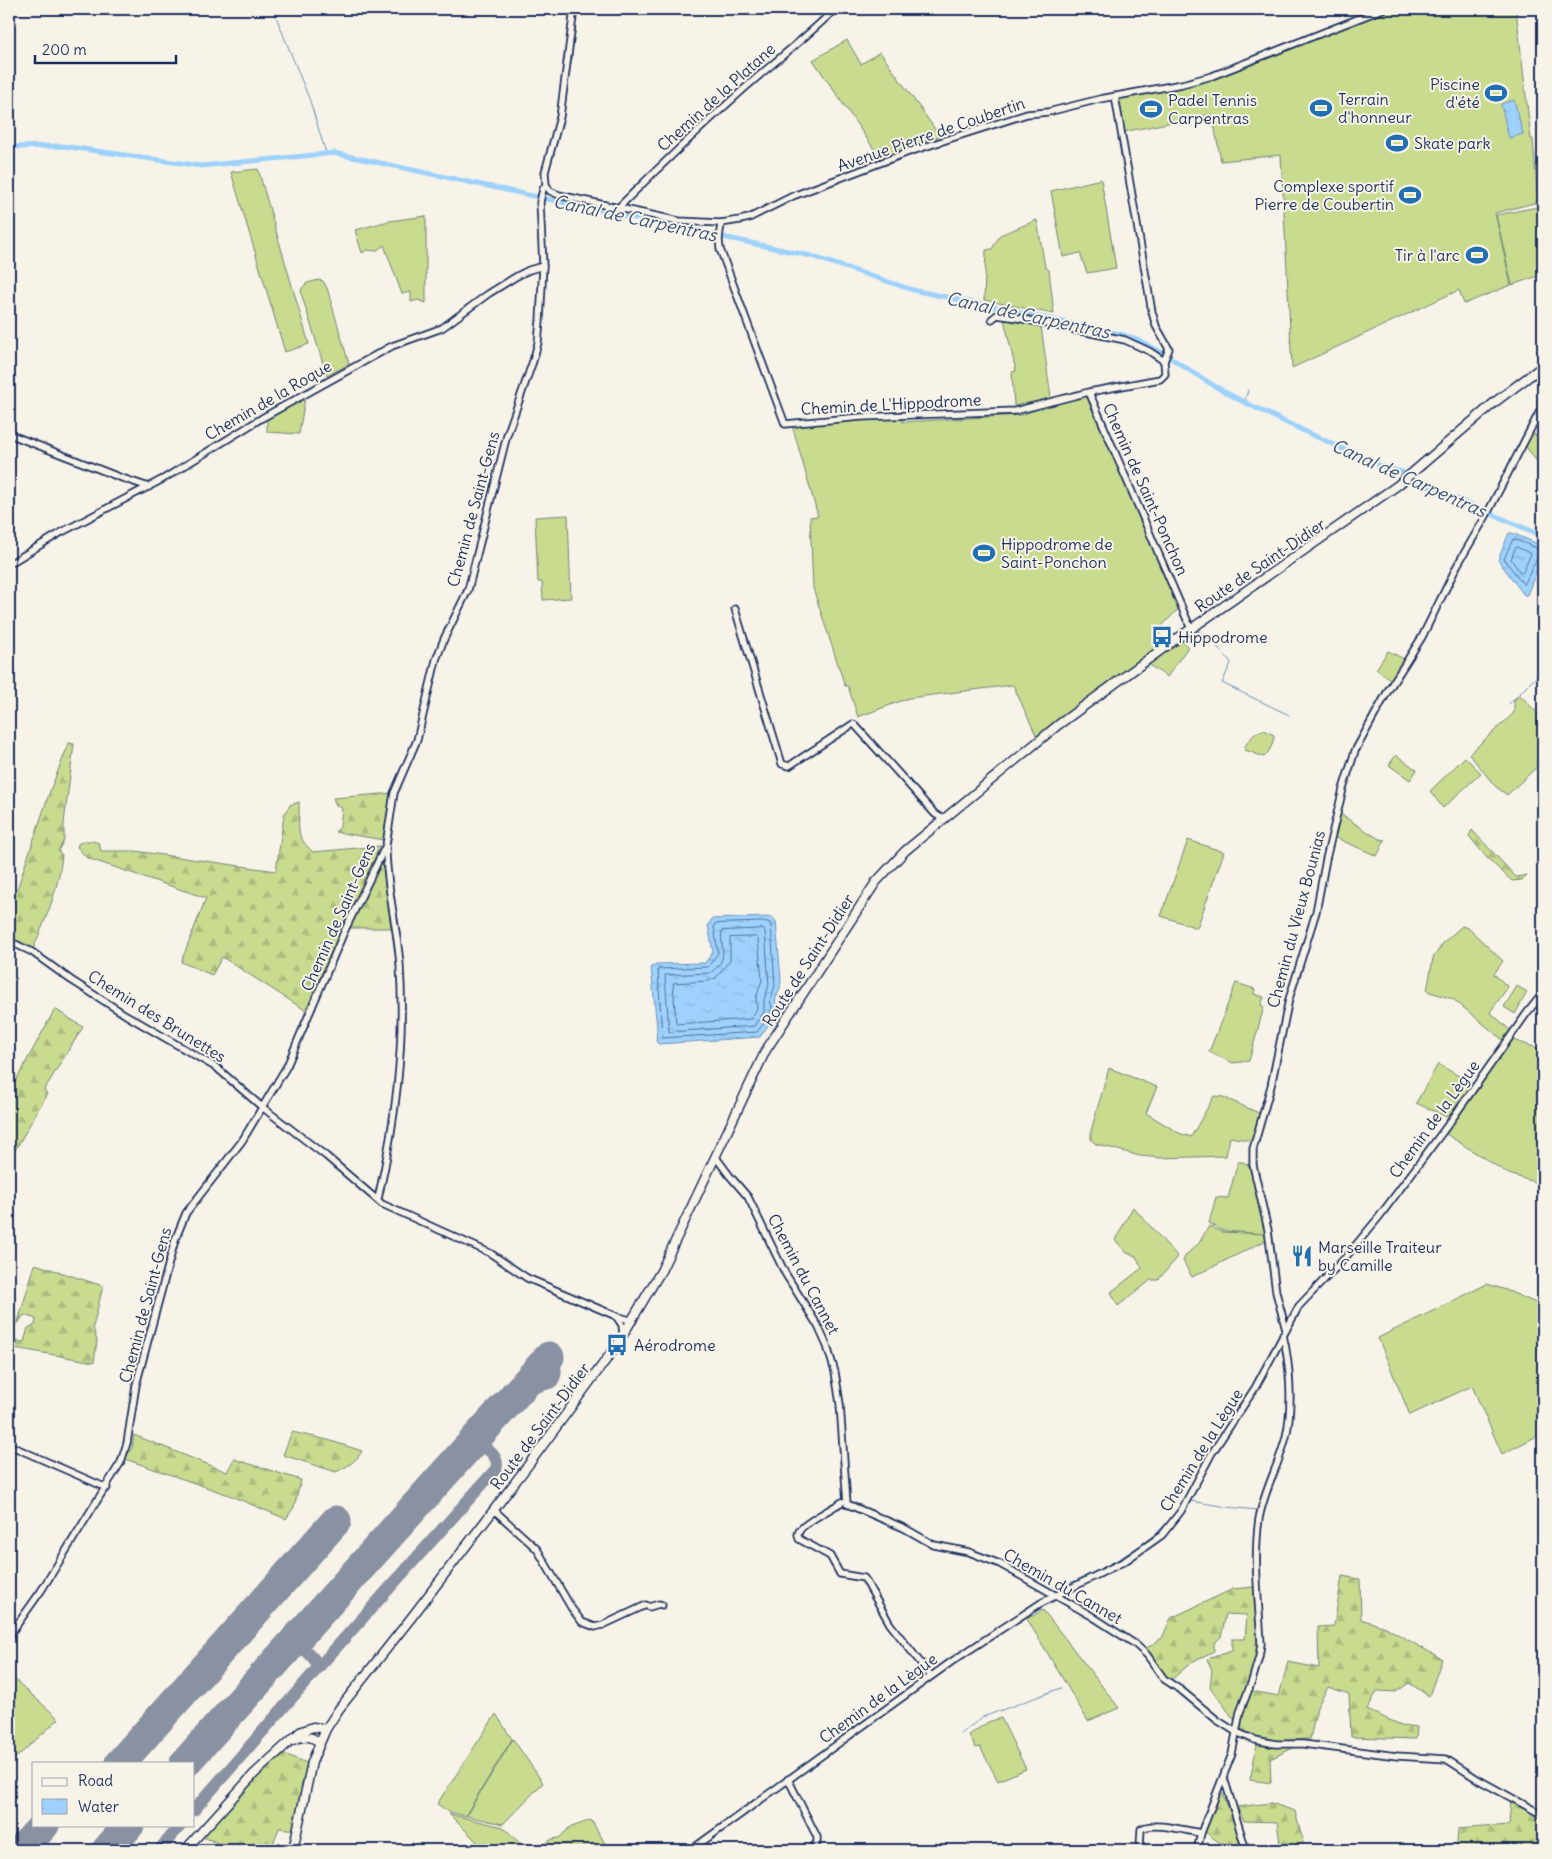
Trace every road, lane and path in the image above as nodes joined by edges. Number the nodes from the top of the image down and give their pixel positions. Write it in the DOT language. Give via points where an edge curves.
graph roads {
  1 [pos="574,9"];
  2 [pos="835,9"];
  3 [pos="1383,9"];
  4 [pos="1115,96"];
  5 [pos="546,185"];
  6 [pos="618,208"];
  7 [pos="720,223"];
  8 [pos="543,266"];
  9 [pos="992,319"];
  10 [pos="1164,360"];
  11 [pos="1543,366"];
  12 [pos="1089,392"];
  13 [pos="1543,405"];
  14 [pos="9,434"];
  15 [pos="149,487"];
  16 [pos="9,564"];
  17 [pos="735,609"];
  18 [pos="1191,629"];
  19 [pos="944,819"];
  20 [pos="386,845"];
  21 [pos="9,941"];
  22 [pos="1543,994"];
  23 [pos="262,1107"];
  24 [pos="716,1156"];
  25 [pos="378,1199"];
  26 [pos="617,1318"];
  27 [pos="632,1323"];
  28 [pos="1284,1332"];
  29 [pos="623,1336"];
  30 [pos="9,1445"];
  31 [pos="107,1488"];
  32 [pos="842,1502"];
  33 [pos="494,1510"];
  34 [pos="1056,1595"];
  35 [pos="662,1605"];
  36 [pos="9,1636"];
  37 [pos="931,1676"];
  38 [pos="326,1729"];
  39 [pos="1236,1732"];
  40 [pos="291,1741"];
  41 [pos="319,1742"];
  42 [pos="1224,1778"];
  43 [pos="788,1779"];
  44 [pos="1543,1815"];
  45 [pos="1201,1833"];
  46 [pos="184,1850"];
  47 [pos="294,1850"];
  48 [pos="691,1850"];
  49 [pos="810,1850"];
  50 [pos="1137,1850"];
  51 [pos="1197,1850"];
  52 [pos="1246,1850"];
  1 -- 5 [label="street, Chemin de Saint-Gens" via="560,117 545,172"];
  2 -- 6 [label="street, Chemin de la Platane" via="747,86"];
  3 -- 4 [label="street, Avenue Pierre de Coubertin" via="1212,76"];
  4 -- 7 [label="street, Avenue Pierre de Coubertin" via="1008,119 793,196 749,218"];
  4 -- 10 [label="street, Chemin de Saint-Ponchon" via="1152,312 1169,350"];
  5 -- 6 [label="street, Avenue Pierre de Coubertin" via="559,195"];
  5 -- 8 [label="street, Chemin de Saint-Gens" via="541,197"];
  6 -- 7 [label="street, Avenue Pierre de Coubertin" via="679,221"];
  7 -- 12 [label="street, Chemin de L'Hippodrome" via="720,249 785,424 861,417 1015,411"];
  8 -- 15 [label="street, Chemin de la Roque" via="510,280 442,328 392,346 270,413"];
  8 -- 20 [label="street, Chemin de Saint-Gens" via="540,320 533,360 507,435 468,590 444,638 417,740 394,792"];
  9 -- 10 [label="street" via="997,315 1018,318 1125,340"];
  10 -- 12 [label="street, Chemin de Saint-Ponchon" via="1162,378"];
  11 -- 18 [label="main road, Route de Saint-Didier" via="1495,402 1409,477"];
  12 -- 18 [label="street, Chemin de Saint-Ponchon"];
  13 -- 28 [label="street, Chemin du Vieux Bounias" via="1422,637 1355,751 1343,789 1314,919 1289,999 1253,1157 1271,1242"];
  14 -- 15 [label="street"];
  15 -- 16 [label="street, Chemin de la Roque"];
  17 -- 19 [label="street" via="782,764 788,766 853,724 935,814"];
  18 -- 19 [label="main road, Route de Saint-Didier" via="1058,725"];
  19 -- 24 [label="main road, Route de Saint-Didier" via="884,871 855,912 766,1050"];
  20 -- 23 [label="street, Chemin de Saint-Gens" via="344,932 287,1066"];
  20 -- 25 [label="street" via="386,869 400,964 400,1050 393,1123"];
  21 -- 23 [label="street, Chemin des Brunettes" via="32,952 150,1030 217,1068"];
  22 -- 28 [label="street, Chemin de la Lègue" via="1384,1210 1300,1306"];
  23 -- 25 [label="street, Chemin des Brunettes"];
  23 -- 31 [label="street, Chemin de Saint-Gens" via="242,1141 186,1213 174,1240 136,1384 127,1443"];
  24 -- 27 [label="main road, Route de Saint-Didier" via="661,1271"];
  24 -- 34 [label="street, Chemin du Cannet" via="748,1197 785,1273 827,1346 840,1404 847,1504 904,1528 934,1545 969,1552 1000,1564"];
  25 -- 26 [label="street, Chemin des Brunettes" via="382,1204 490,1253 527,1278"];
  26 -- 27 [label="street, Chemin des Brunettes"];
  26 -- 29 [label="street" via="622,1325"];
  27 -- 29 [label="main road, Route de Saint-Didier"];
  28 -- 34 [label="street, Chemin de la Lègue" via="1256,1388 1212,1453 1175,1521 1156,1540 1125,1561"];
  28 -- 39 [label="street, Chemin du Vieux Bounias" via="1289,1418 1260,1516 1256,1549 1261,1644"];
  29 -- 33 [label="main road, Route de Saint-Didier"];
  30 -- 31 [label="street"];
  31 -- 36 [label="street, Chemin de Saint-Gens"];
  32 -- 37 [label="street" via="800,1530 799,1539 830,1556 840,1574 864,1578 890,1624"];
  33 -- 35 [label="street" via="537,1550 572,1609 587,1625 603,1625 646,1605"];
  33 -- 38 [label="main road, Route de Saint-Didier"];
  34 -- 37 [label="street, Chemin de la Lègue"];
  34 -- 39 [label="street, Chemin du Cannet" via="1135,1644 1164,1679"];
  37 -- 43 [label="street, Chemin de la Lègue"];
  38 -- 40 [label="main road" via="305,1729"];
  38 -- 41 [label="main road, Route de Saint-Didier"];
  39 -- 42 [label="street, Chemin du Vieux Bounias"];
  39 -- 44 [label="street, Chemin du Cannet" via="1276,1744 1446,1758"];
  40 -- 41 [label="main road" via="311,1736"];
  40 -- 46 [label="main road" via="254,1774"];
  41 -- 47 [label="main road, Route de Saint-Didier"];
  42 -- 45 [label="street, Chemin du Vieux Bounias"];
  42 -- 52 [label="street"];
  43 -- 48 [label="street, Chemin de la Lègue"];
  43 -- 49 [label="street" via="818,1837"];
  45 -- 50 [label="street" via="1145,1827 1141,1829"];
  45 -- 51 [label="street, Chemin du Vieux Bounias"];
}
